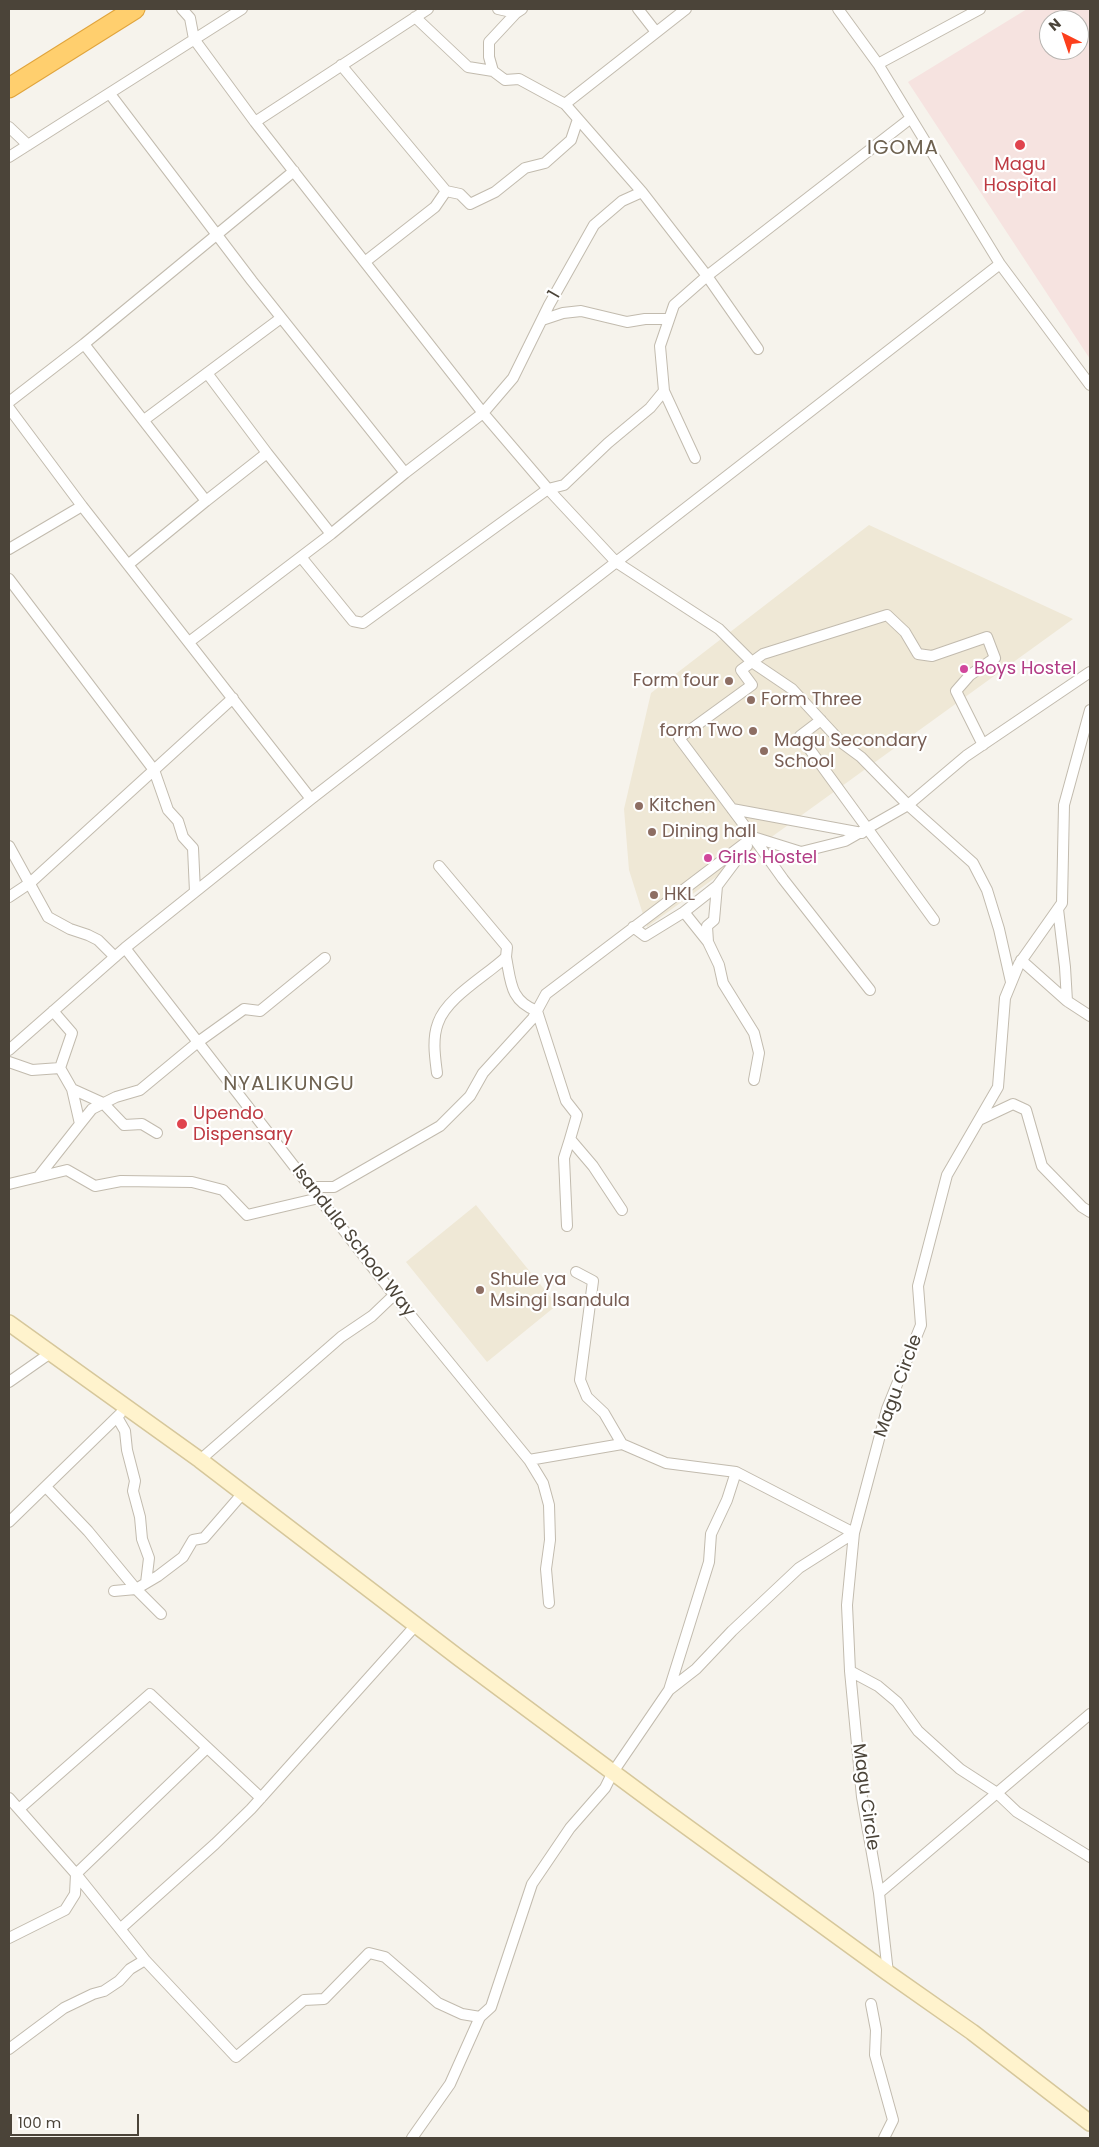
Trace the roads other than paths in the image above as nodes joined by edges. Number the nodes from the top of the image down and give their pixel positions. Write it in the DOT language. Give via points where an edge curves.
graph roads {
  1 [pos="136,9"];
  2 [pos="182,9"];
  3 [pos="242,9"];
  4 [pos="428,9"];
  5 [pos="498,9"];
  6 [pos="638,9"];
  7 [pos="686,9"];
  8 [pos="838,9"];
  9 [pos="980,9"];
  10 [pos="519,10"];
  11 [pos="415,17"];
  12 [pos="656,32"];
  13 [pos="194,39"];
  14 [pos="878,64"];
  15 [pos="341,65"];
  16 [pos="493,71"];
  17 [pos="9,88"];
  18 [pos="110,94"];
  19 [pos="565,104"];
  20 [pos="911,118"];
  21 [pos="578,119"];
  22 [pos="255,122"];
  23 [pos="9,127"];
  24 [pos="28,145"];
  25 [pos="9,157"];
  26 [pos="294,171"];
  27 [pos="446,191"];
  28 [pos="642,192"];
  29 [pos="218,235"];
  30 [pos="366,261"];
  31 [pos="1000,264"];
  32 [pos="706,276"];
  33 [pos="281,318"];
  34 [pos="669,319"];
  35 [pos="542,320"];
  36 [pos="84,344"];
  37 [pos="758,348"];
  38 [pos="207,373"];
  39 [pos="1090,384"];
  40 [pos="664,391"];
  41 [pos="9,402"];
  42 [pos="9,408"];
  43 [pos="483,413"];
  44 [pos="144,420"];
  45 [pos="267,453"];
  46 [pos="694,458"];
  47 [pos="405,473"];
  48 [pos="548,489"];
  49 [pos="206,501"];
  50 [pos="82,506"];
  51 [pos="331,534"];
  52 [pos="9,549"];
  53 [pos="301,557"];
  54 [pos="616,562"];
  55 [pos="129,564"];
  56 [pos="9,580"];
  57 [pos="189,642"];
  58 [pos="752,662"];
  59 [pos="1090,672"];
  60 [pos="233,698"];
  61 [pos="1090,710"];
  62 [pos="821,720"];
  63 [pos="983,745"];
  64 [pos="154,770"];
  65 [pos="311,799"];
  66 [pos="908,805"];
  67 [pos="732,808"];
  68 [pos="865,831"];
  69 [pos="753,837"];
  70 [pos="9,846"];
  71 [pos="439,866"];
  72 [pos="30,883"];
  73 [pos="717,886"];
  74 [pos="195,892"];
  75 [pos="9,897"];
  76 [pos="1058,909"];
  77 [pos="684,912"];
  78 [pos="934,920"];
  79 [pos="632,927"];
  80 [pos="708,942"];
  81 [pos="125,948"];
  82 [pos="115,957"];
  83 [pos="506,957"];
  84 [pos="325,958"];
  85 [pos="1021,960"];
  86 [pos="1011,982"];
  87 [pos="870,990"];
  88 [pos="1067,1001"];
  89 [pos="53,1011"];
  90 [pos="536,1011"];
  91 [pos="1090,1016"];
  92 [pos="198,1042"];
  93 [pos="9,1050"];
  94 [pos="9,1062"];
  95 [pos="60,1068"];
  96 [pos="437,1073"];
  97 [pos="754,1080"];
  98 [pos="72,1089"];
  99 [pos="103,1103"];
  100 [pos="979,1120"];
  101 [pos="80,1124"];
  102 [pos="157,1133"];
  103 [pos="570,1139"];
  104 [pos="39,1176"];
  105 [pos="9,1184"];
  106 [pos="310,1187"];
  107 [pos="319,1198"];
  108 [pos="622,1210"];
  109 [pos="1090,1212"];
  110 [pos="568,1226"];
  111 [pos="576,1272"];
  112 [pos="394,1295"];
  113 [pos="9,1323"];
  114 [pos="50,1354"];
  115 [pos="9,1382"];
  116 [pos="122,1412"];
  117 [pos="622,1444"];
  118 [pos="200,1460"];
  119 [pos="529,1460"];
  120 [pos="736,1472"];
  121 [pos="46,1487"];
  122 [pos="243,1493"];
  123 [pos="9,1522"];
  124 [pos="854,1533"];
  125 [pos="141,1586"];
  126 [pos="114,1591"];
  127 [pos="549,1603"];
  128 [pos="161,1614"];
  129 [pos="416,1625"];
  130 [pos="850,1670"];
  131 [pos="669,1690"];
  132 [pos="1090,1714"];
  133 [pos="207,1748"];
  134 [pos="613,1772"];
  135 [pos="997,1793"];
  136 [pos="9,1798"];
  137 [pos="261,1798"];
  138 [pos="19,1809"];
  139 [pos="1090,1857"];
  140 [pos="76,1874"];
  141 [pos="879,1893"];
  142 [pos="120,1929"];
  143 [pos="9,1938"];
  144 [pos="146,1960"];
  145 [pos="888,1974"];
  146 [pos="871,2004"];
  147 [pos="480,2017"];
  148 [pos="9,2049"];
  149 [pos="1090,2122"];
  150 [pos="412,2138"];
  151 [pos="884,2138"];
  1 -- 17 [label="highway"];
  2 -- 13 [label="street" via="190,18"];
  3 -- 13 [label="street"];
  4 -- 11 [label="street"];
  5 -- 10 [label="street"];
  6 -- 12 [label="street"];
  7 -- 12 [label="street"];
  8 -- 14 [label="street"];
  9 -- 14 [label="street"];
  10 -- 16 [label="street" via="489,42"];
  11 -- 15 [label="street"];
  11 -- 16 [label="street" via="468,67"];
  12 -- 19 [label="street"];
  13 -- 18 [label="street"];
  13 -- 22 [label="street"];
  14 -- 20 [label="street"];
  15 -- 22 [label="street"];
  15 -- 27 [label="street"];
  16 -- 19 [label="street" via="505,80 519,79"];
  18 -- 24 [label="street"];
  18 -- 29 [label="street"];
  19 -- 21 [label="street"];
  20 -- 31 [label="street"];
  20 -- 32 [label="street"];
  21 -- 27 [label="street" via="571,140 544,163 525,168 495,192 470,204 460,194"];
  21 -- 28 [label="street"];
  22 -- 26 [label="street"];
  23 -- 24 [label="street"];
  24 -- 25 [label="street"];
  26 -- 29 [label="street"];
  26 -- 30 [label="street"];
  27 -- 30 [label="street" via="435,207"];
  28 -- 32 [label="street"];
  28 -- 35 [label="street, 1" via="622,201 594,225"];
  29 -- 33 [label="street"];
  29 -- 36 [label="street"];
  30 -- 43 [label="street"];
  31 -- 39 [label="street"];
  31 -- 54 [label="street"];
  32 -- 34 [label="street" via="674,305"];
  32 -- 37 [label="street"];
  33 -- 38 [label="street"];
  33 -- 47 [label="street"];
  34 -- 35 [label="street" via="626,322 581,311"];
  34 -- 40 [label="street" via="660,346"];
  35 -- 43 [label="street, 1" via="513,378"];
  36 -- 41 [label="street"];
  36 -- 44 [label="street"];
  38 -- 44 [label="street"];
  38 -- 45 [label="street"];
  40 -- 46 [label="street"];
  40 -- 48 [label="street" via="650,408 564,485"];
  42 -- 50 [label="street"];
  43 -- 47 [label="street, 1"];
  43 -- 48 [label="street"];
  44 -- 49 [label="street"];
  45 -- 49 [label="street"];
  45 -- 51 [label="street"];
  47 -- 51 [label="street, 1"];
  48 -- 53 [label="street" via="363,624 353,621"];
  48 -- 54 [label="street"];
  49 -- 55 [label="street"];
  50 -- 52 [label="street"];
  50 -- 55 [label="street"];
  51 -- 53 [label="street, 1"];
  53 -- 57 [label="street, 1"];
  54 -- 58 [label="street" via="719,629"];
  54 -- 65 [label="street"];
  55 -- 57 [label="street"];
  56 -- 64 [label="street"];
  57 -- 60 [label="street"];
  58 -- 62 [label="street" via="792,689"];
  58 -- 63 [label="street" via="763,654 887,615 905,632 918,654 932,656 987,638 995,658 970,675 956,691"];
  58 -- 67 [label="street" via="741,670 752,685 679,738"];
  59 -- 63 [label="street"];
  60 -- 64 [label="street"];
  60 -- 65 [label="street"];
  61 -- 76 [label="street, Magu Circle" via="1064,805 1062,903"];
  62 -- 66 [label="street"];
  62 -- 68 [label="street" via="800,736"];
  63 -- 66 [label="street"];
  64 -- 72 [label="street"];
  64 -- 74 [label="street" via="168,810 193,848"];
  65 -- 74 [label="street"];
  66 -- 68 [label="street"];
  66 -- 86 [label="street" via="973,862 988,890"];
  67 -- 68 [label="street"];
  67 -- 69 [label="street"];
  68 -- 69 [label="street" via="845,841 802,852"];
  68 -- 78 [label="street"];
  69 -- 73 [label="street"];
  69 -- 79 [label="street"];
  69 -- 87 [label="street"];
  70 -- 72 [label="street"];
  71 -- 83 [label="street" via="500,937 507,947"];
  72 -- 75 [label="street"];
  72 -- 82 [label="street" via="48,917 70,930 88,934"];
  73 -- 77 [label="street"];
  73 -- 80 [label="street" via="714,920 707,926"];
  74 -- 81 [label="street"];
  76 -- 85 [label="street, Magu Circle"];
  76 -- 88 [label="street"];
  77 -- 79 [label="street" via="645,936"];
  77 -- 80 [label="street"];
  79 -- 90 [label="street" via="546,994"];
  80 -- 97 [label="street" via="723,983 754,1033 760,1053"];
  81 -- 82 [label="street"];
  81 -- 92 [label="street, Isandula School Way"];
  82 -- 89 [label="street"];
  83 -- 90 [label="street" via="513,993 525,1007"];
  83 -- 96 [label="street" via="450,1003 438,1023 434,1049"];
  84 -- 92 [label="street" via="260,1011 244,1009"];
  85 -- 86 [label="street, Magu Circle"];
  85 -- 88 [label="street"];
  86 -- 100 [label="street, Magu Circle" via="1005,998 998,1087"];
  88 -- 91 [label="street"];
  89 -- 93 [label="street"];
  89 -- 95 [label="street" via="72,1033"];
  90 -- 103 [label="street" via="566,1101 577,1115"];
  90 -- 106 [label="street" via="483,1073 470,1096 440,1126 334,1187"];
  92 -- 99 [label="street" via="140,1090"];
  92 -- 106 [label="street, Isandula School Way"];
  94 -- 95 [label="street" via="32,1070"];
  95 -- 98 [label="street"];
  98 -- 99 [label="street"];
  98 -- 101 [label="street"];
  99 -- 101 [label="street" via="92,1109"];
  99 -- 102 [label="street" via="124,1126 142,1124"];
  100 -- 109 [label="street" via="1013,1104 1026,1110 1042,1166"];
  100 -- 124 [label="street, Magu Circle" via="947,1175 918,1286 921,1325 887,1409"];
  101 -- 104 [label="street"];
  103 -- 108 [label="street" via="593,1166"];
  103 -- 110 [label="street" via="564,1158"];
  104 -- 105 [label="street"];
  104 -- 107 [label="street" via="67,1170 94,1186 121,1181 192,1182 223,1190 247,1215"];
  106 -- 107 [label="street, Isandula School Way"];
  107 -- 112 [label="street, Isandula School Way"];
  111 -- 117 [label="street" via="593,1281 580,1380 587,1397 604,1413"];
  112 -- 118 [label="street" via="372,1316 341,1336"];
  112 -- 119 [label="street, Isandula School Way"];
  113 -- 114 [label="main road"];
  114 -- 115 [label="street"];
  114 -- 116 [label="main road"];
  116 -- 118 [label="main road"];
  116 -- 121 [label="street"];
  116 -- 125 [label="street" via="135,1481 133,1491 149,1558"];
  117 -- 119 [label="street"];
  117 -- 120 [label="street" via="666,1463"];
  118 -- 122 [label="main road"];
  119 -- 127 [label="street, Isandula School Way" via="543,1483 549,1505 550,1540 546,1569"];
  120 -- 124 [label="street"];
  120 -- 131 [label="street" via="711,1534 709,1562"];
  121 -- 123 [label="street"];
  121 -- 125 [label="street"];
  122 -- 125 [label="street" via="204,1538 193,1540 183,1556"];
  122 -- 129 [label="main road"];
  124 -- 130 [label="street, Magu Circle" via="847,1605"];
  124 -- 131 [label="street" via="799,1568 732,1630 696,1669"];
  125 -- 126 [label="street"];
  125 -- 128 [label="street"];
  129 -- 134 [label="main road"];
  129 -- 137 [label="street"];
  130 -- 135 [label="street" via="878,1686 897,1702 918,1731 960,1769"];
  130 -- 141 [label="street, Magu Circle" via="862,1797"];
  131 -- 134 [label="street"];
  132 -- 135 [label="street"];
  133 -- 137 [label="street"];
  133 -- 138 [label="street" via="150,1694"];
  133 -- 140 [label="street"];
  134 -- 145 [label="main road"];
  134 -- 147 [label="street" via="605,1788 570,1828 532,1884 491,2007"];
  135 -- 139 [label="street" via="1017,1812"];
  135 -- 141 [label="street"];
  136 -- 138 [label="street"];
  137 -- 142 [label="street" via="216,1844"];
  138 -- 140 [label="street"];
  140 -- 142 [label="street"];
  140 -- 143 [label="street" via="75,1894 66,1910"];
  141 -- 145 [label="street, Magu Circle"];
  142 -- 144 [label="street"];
  144 -- 147 [label="street" via="236,2057 304,2000 324,1999 369,1953 385,1957 438,2003 462,2014"];
  144 -- 148 [label="street" via="104,1991 64,2008"];
  145 -- 149 [label="main road" via="972,2032"];
  146 -- 151 [label="street" via="876,2030 875,2054 893,2120"];
  147 -- 150 [label="street" via="450,2084"];
}
